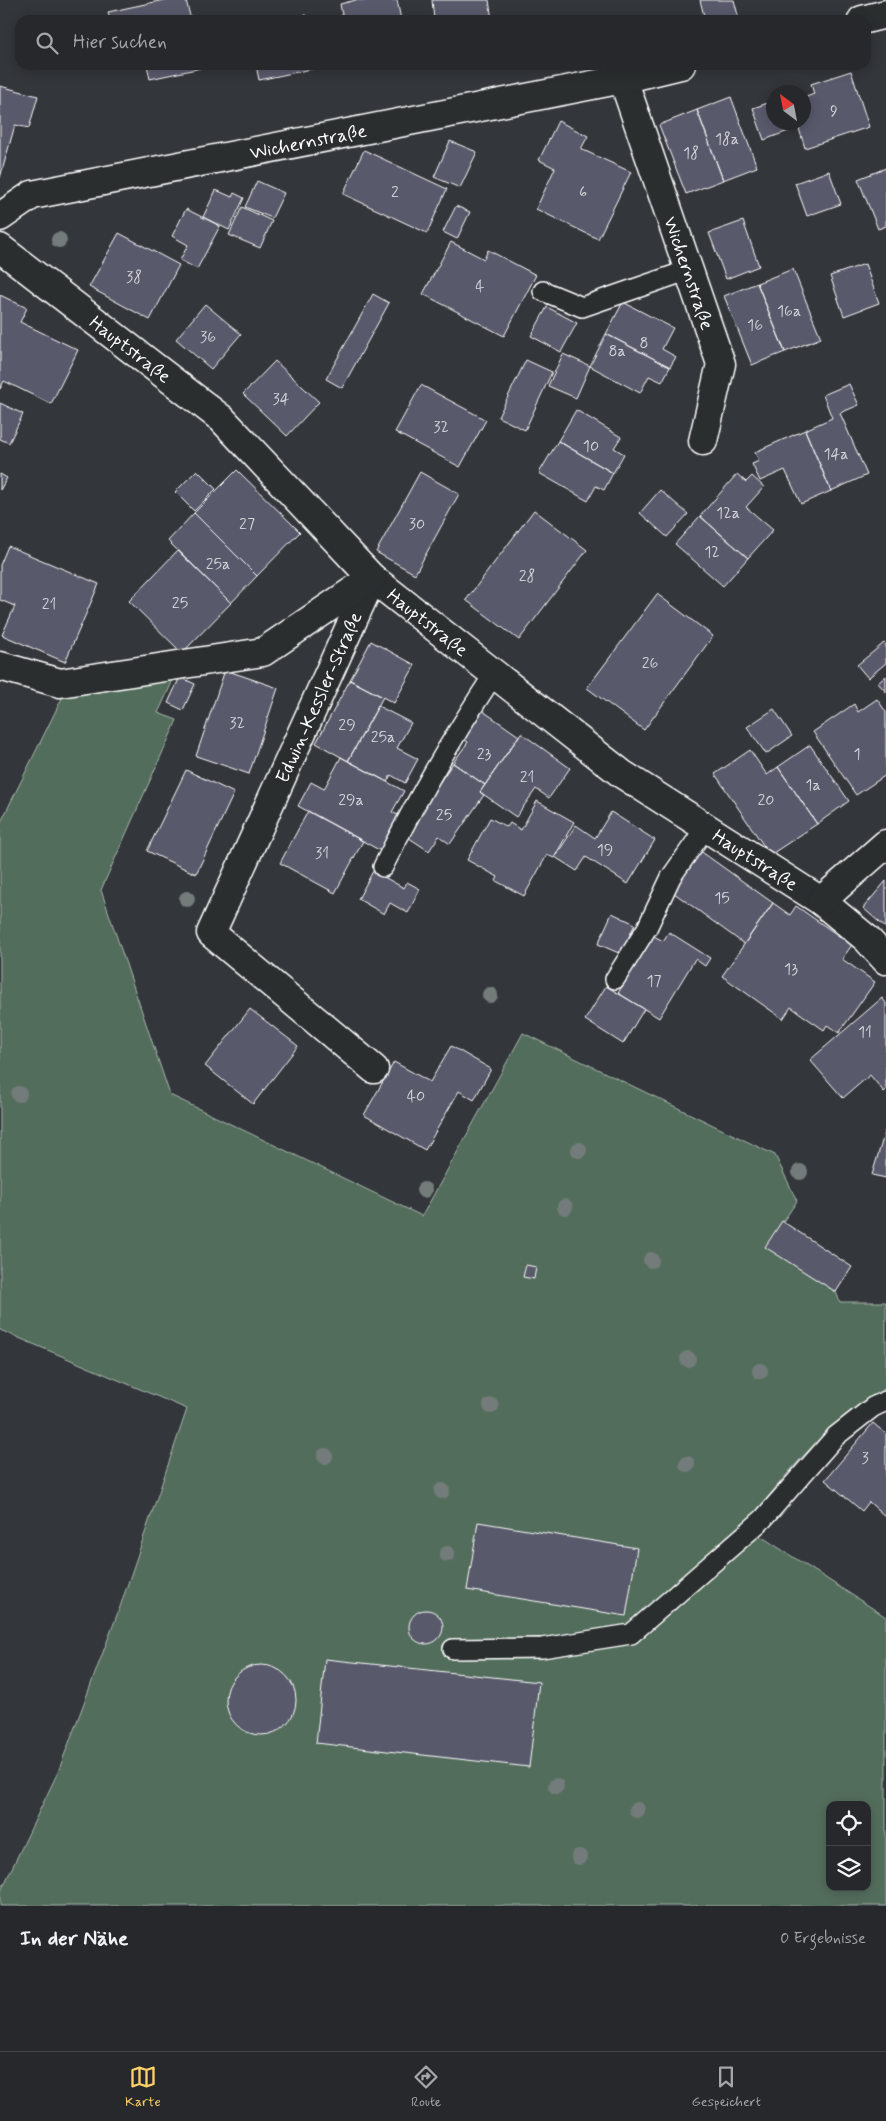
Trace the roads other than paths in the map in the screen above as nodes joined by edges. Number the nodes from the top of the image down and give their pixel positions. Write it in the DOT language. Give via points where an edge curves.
graph roads {
  1 [pos="886,14"];
  2 [pos="871,18"];
  3 [pos="660,70"];
  4 [pos="623,79"];
  5 [pos="0,217"];
  6 [pos="0,248"];
  7 [pos="689,270"];
  8 [pos="543,291"];
  9 [pos="703,441"];
  10 [pos="372,578"];
  11 [pos="0,666"];
  12 [pos="494,674"];
  13 [pos="706,827"];
  14 [pos="886,844"];
  15 [pos="383,867"];
  16 [pos="821,900"];
  17 [pos="886,960"];
  18 [pos="616,979"];
  19 [pos="374,1069"];
  20 [pos="886,1400"];
  21 [pos="453,1649"];
  1 -- 2 [label="street"];
  3 -- 4 [label="street, Wichernstraße"];
  4 -- 5 [label="street, Wichernstraße" via="32,195"];
  4 -- 7 [label="street, Wichernstraße"];
  6 -- 10 [label="street, Hauptstraße" via="222,419"];
  7 -- 8 [label="lane" via="582,307"];
  7 -- 9 [label="street, Wichernstraße" via="721,364"];
  10 -- 11 [label="street, Edwin-Kessler-Straße" via="263,652 60,683"];
  10 -- 12 [label="street, Hauptstraße"];
  10 -- 19 [label="street, Edwin-Kessler-Straße" via="211,932"];
  12 -- 13 [label="street, Hauptstraße" via="622,774"];
  12 -- 15 [label="lane" via="457,731"];
  13 -- 16 [label="street, Hauptstraße"];
  13 -- 18 [label="lane" via="671,877 647,928"];
  14 -- 16 [label="street"];
  16 -- 17 [label="street, Hauptstraße" via="867,939"];
  20 -- 21 [label="lane" via="836,1436 763,1519 631,1634 542,1648"];
}
